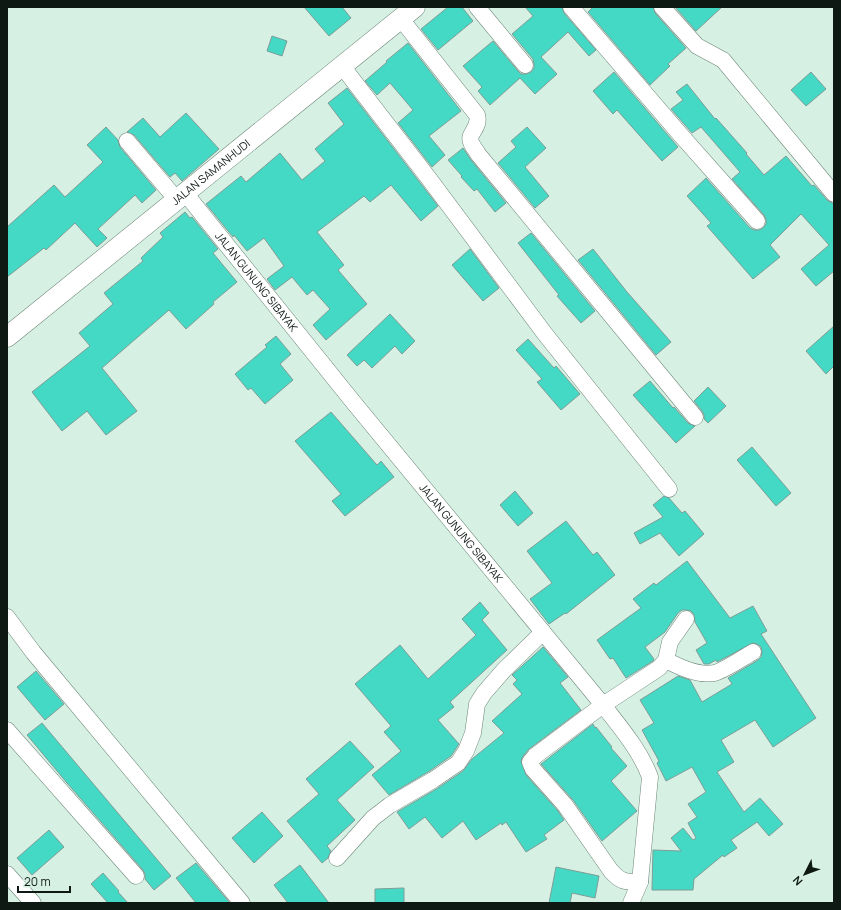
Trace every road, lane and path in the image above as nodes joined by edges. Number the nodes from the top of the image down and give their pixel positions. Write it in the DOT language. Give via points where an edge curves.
graph roads {
  1 [pos="477,7"];
  2 [pos="571,7"];
  3 [pos="662,7"];
  4 [pos="408,13"];
  5 [pos="525,65"];
  6 [pos="342,66"];
  7 [pos="127,141"];
  8 [pos="834,194"];
  9 [pos="181,196"];
  10 [pos="757,221"];
  11 [pos="7,337"];
  12 [pos="695,417"];
  13 [pos="669,489"];
  14 [pos="7,617"];
  15 [pos="686,619"];
  16 [pos="542,632"];
  17 [pos="753,652"];
  18 [pos="666,660"];
  19 [pos="603,705"];
  20 [pos="7,730"];
  21 [pos="337,858"];
  22 [pos="7,874"];
  23 [pos="136,876"];
  24 [pos="640,882"];
  25 [pos="33,903"];
  26 [pos="242,903"];
  27 [pos="631,903"];
  1 -- 5 [label="street"];
  2 -- 10 [label="street"];
  3 -- 8 [label="street" via="697,46 723,60"];
  4 -- 6 [label="street, JALAN SAMANHUDI"];
  4 -- 12 [label="street" via="477,115 477,126 470,137 470,142 478,154"];
  6 -- 9 [label="street, JALAN SAMANHUDI"];
  6 -- 13 [label="street" via="546,334"];
  7 -- 9 [label="street, JALAN GUNUNG SIBAYAK"];
  9 -- 11 [label="street, JALAN SAMANHUDI"];
  9 -- 16 [label="street, JALAN GUNUNG SIBAYAK"];
  14 -- 26 [label="street" via="38,658"];
  15 -- 18 [label="street" via="670,642"];
  16 -- 19 [label="street, JALAN GUNUNG SIBAYAK"];
  16 -- 21 [label="street" via="484,693 477,704 473,733 458,763 373,818"];
  17 -- 18 [label="street" via="710,674 693,671"];
  18 -- 19 [label="street" via="659,668"];
  19 -- 24 [label="street, JALAN GUNUNG SIBAYAK" via="636,749 650,777"];
  19 -- 24 [label="street" via="530,762 565,805 617,878 624,882"];
  20 -- 23 [label="street"];
  22 -- 25 [label="street"];
  24 -- 27 [label="street, JALAN GUNUNG SIBAYAK"];
}
